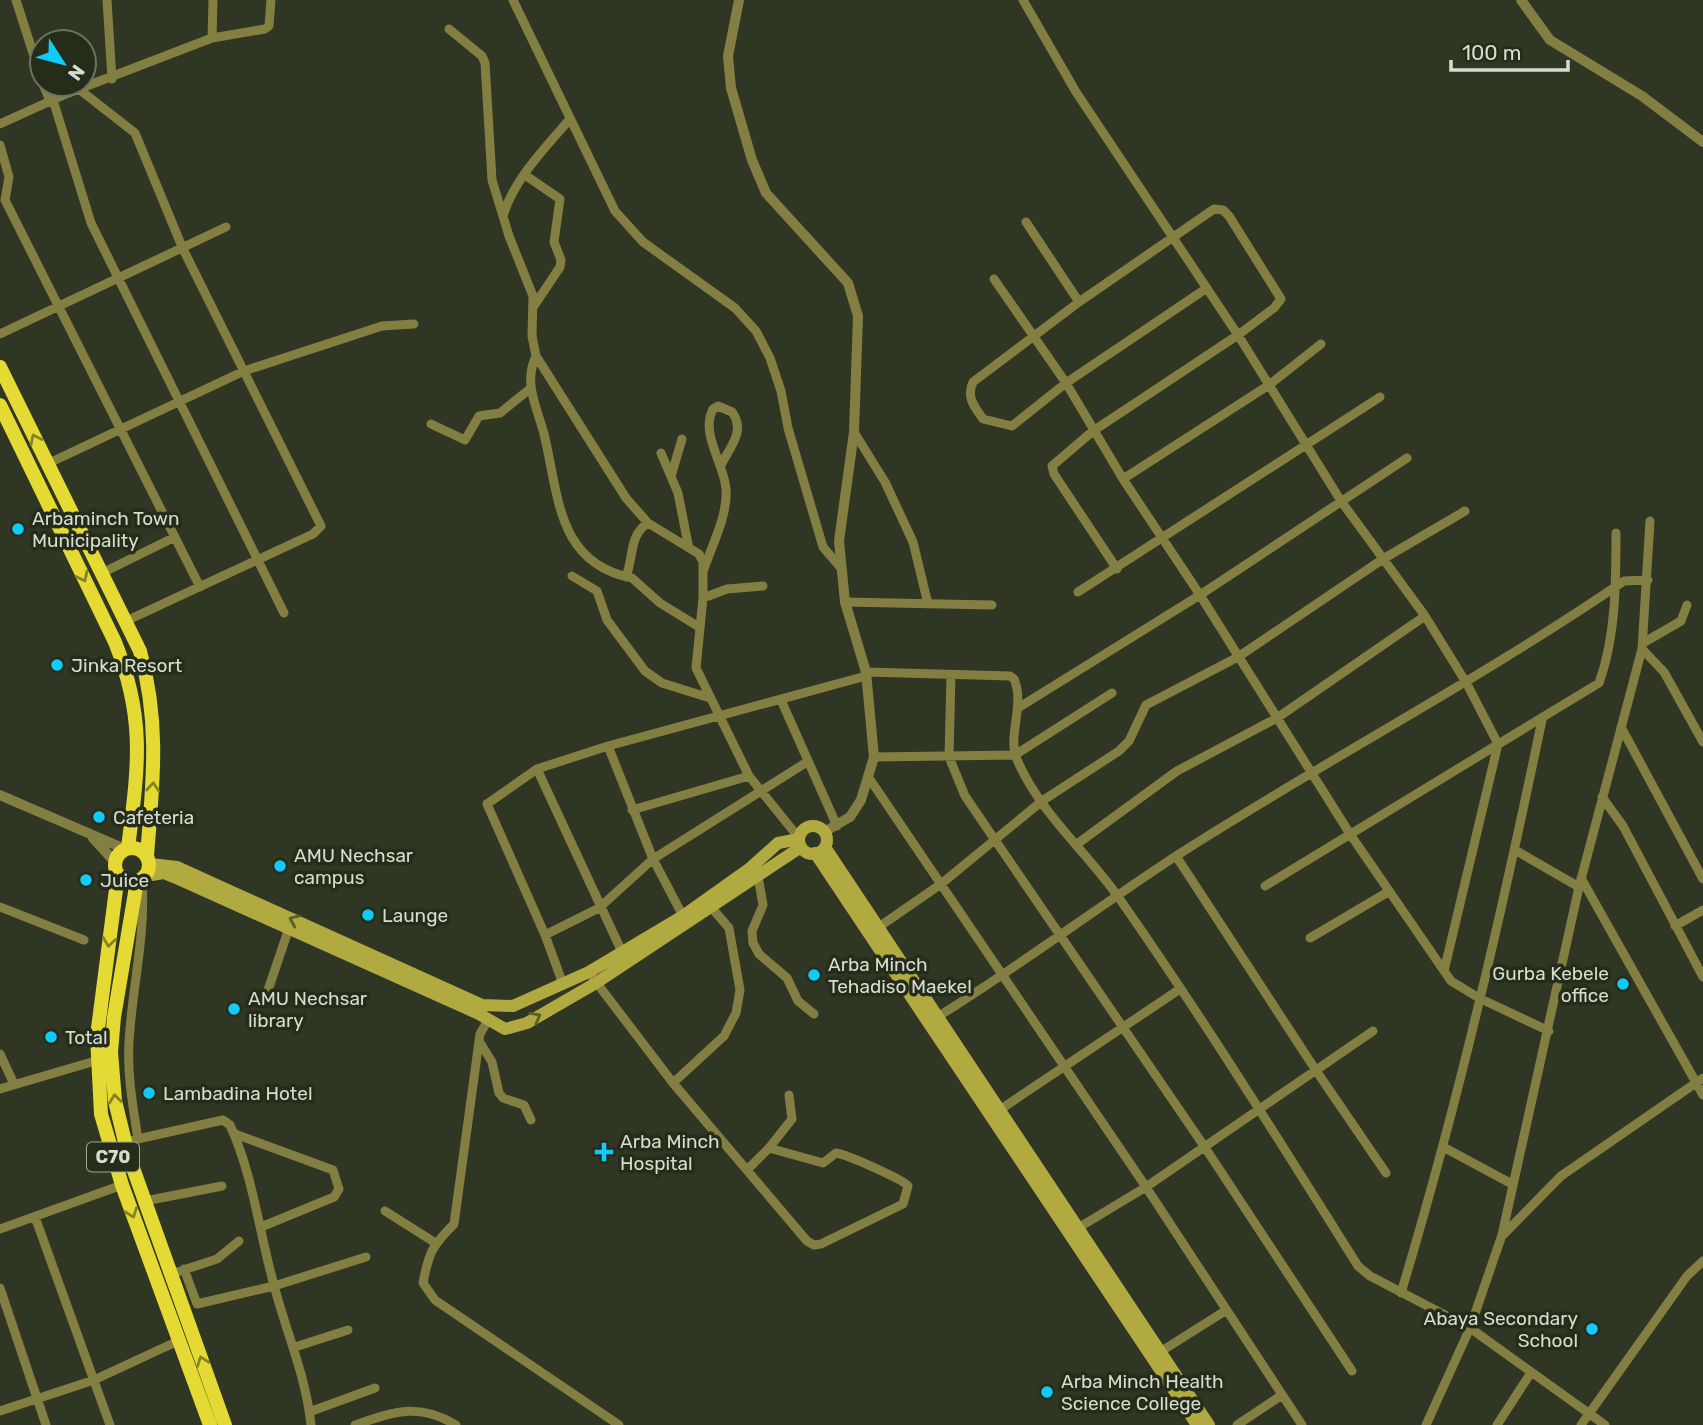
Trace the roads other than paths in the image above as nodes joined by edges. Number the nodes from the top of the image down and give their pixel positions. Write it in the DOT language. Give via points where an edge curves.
graph roads {
  1 [pos="16,0"];
  2 [pos="107,0"];
  3 [pos="213,0"];
  4 [pos="271,0"];
  5 [pos="513,0"];
  6 [pos="739,0"];
  7 [pos="1023,0"];
  8 [pos="1521,0"];
  9 [pos="449,29"];
  10 [pos="28,37"];
  11 [pos="212,38"];
  12 [pos="111,79"];
  13 [pos="98,83"];
  14 [pos="50,98"];
  15 [pos="58,98"];
  16 [pos="91,98"];
  17 [pos="51,101"];
  18 [pos="0,110"];
  19 [pos="570,120"];
  20 [pos="2,123"];
  21 [pos="1703,142"];
  22 [pos="0,145"];
  23 [pos="526,175"];
  24 [pos="502,218"];
  25 [pos="1027,222"];
  26 [pos="226,227"];
  27 [pos="1175,237"];
  28 [pos="183,249"];
  29 [pos="120,279"];
  30 [pos="994,279"];
  31 [pos="1206,288"];
  32 [pos="1079,302"];
  33 [pos="58,306"];
  34 [pos="534,307"];
  35 [pos="414,324"];
  36 [pos="0,334"];
  37 [pos="1238,335"];
  38 [pos="1032,336"];
  39 [pos="1321,344"];
  40 [pos="536,356"];
  41 [pos="0,367"];
  42 [pos="244,371"];
  43 [pos="1066,383"];
  44 [pos="1269,385"];
  45 [pos="530,388"];
  46 [pos="1380,397"];
  47 [pos="180,399"];
  48 [pos="0,405"];
  49 [pos="431,424"];
  50 [pos="120,427"];
  51 [pos="1093,431"];
  52 [pos="854,432"];
  53 [pos="682,439"];
  54 [pos="1307,447"];
  55 [pos="662,453"];
  56 [pos="1407,458"];
  57 [pos="47,464"];
  58 [pos="720,465"];
  59 [pos="672,473"];
  60 [pos="1123,479"];
  61 [pos="1340,501"];
  62 [pos="1465,511"];
  63 [pos="1650,522"];
  64 [pos="648,523"];
  65 [pos="1616,533"];
  66 [pos="175,537"];
  67 [pos="1163,538"];
  68 [pos="688,544"];
  69 [pos="88,545"];
  70 [pos="72,552"];
  71 [pos="260,558"];
  72 [pos="1383,559"];
  73 [pos="841,568"];
  74 [pos="1117,569"];
  75 [pos="102,573"];
  76 [pos="572,576"];
  77 [pos="626,576"];
  78 [pos="702,577"];
  79 [pos="1648,580"];
  80 [pos="763,586"];
  81 [pos="200,587"];
  82 [pos="1616,587"];
  83 [pos="1078,592"];
  84 [pos="1200,595"];
  85 [pos="703,598"];
  86 [pos="845,602"];
  87 [pos="928,604"];
  88 [pos="992,605"];
  89 [pos="1687,605"];
  90 [pos="284,613"];
  91 [pos="1425,616"];
  92 [pos="126,621"];
  93 [pos="699,627"];
  94 [pos="1642,646"];
  95 [pos="1238,657"];
  96 [pos="866,674"];
  97 [pos="951,675"];
  98 [pos="1467,684"];
  99 [pos="1112,693"];
  100 [pos="710,698"];
  101 [pos="780,701"];
  102 [pos="1018,708"];
  103 [pos="719,715"];
  104 [pos="1277,718"];
  105 [pos="1542,720"];
  106 [pos="1621,727"];
  107 [pos="1703,742"];
  108 [pos="1498,744"];
  109 [pos="608,746"];
  110 [pos="1015,755"];
  111 [pos="874,757"];
  112 [pos="949,757"];
  113 [pos="807,762"];
  114 [pos="537,769"];
  115 [pos="1311,773"];
  116 [pos="749,776"];
  117 [pos="869,778"];
  118 [pos="759,790"];
  119 [pos="0,795"];
  120 [pos="1602,797"];
  121 [pos="1042,800"];
  122 [pos="632,810"];
  123 [pos="837,826"];
  124 [pos="824,832"];
  125 [pos="89,833"];
  126 [pos="1350,834"];
  127 [pos="995,840"];
  128 [pos="800,842"];
  129 [pos="1077,844"];
  130 [pos="126,848"];
  131 [pos="820,850"];
  132 [pos="1515,850"];
  133 [pos="1177,856"];
  134 [pos="653,859"];
  135 [pos="117,868"];
  136 [pos="144,871"];
  137 [pos="758,876"];
  138 [pos="1703,879"];
  139 [pos="1580,882"];
  140 [pos="941,884"];
  141 [pos="1265,886"];
  142 [pos="1388,892"];
  143 [pos="1118,896"];
  144 [pos="0,906"];
  145 [pos="711,907"];
  146 [pos="599,908"];
  147 [pos="1703,910"];
  148 [pos="682,916"];
  149 [pos="1675,926"];
  150 [pos="876,929"];
  151 [pos="288,930"];
  152 [pos="545,935"];
  153 [pos="1060,935"];
  154 [pos="1310,938"];
  155 [pos="83,940"];
  156 [pos="622,952"];
  157 [pos="1444,971"];
  158 [pos="399,973"];
  159 [pos="1002,973"];
  160 [pos="592,977"];
  161 [pos="1703,977"];
  162 [pos="563,984"];
  163 [pos="430,988"];
  164 [pos="1180,989"];
  165 [pos="1479,998"];
  166 [pos="265,999"];
  167 [pos="814,1014"];
  168 [pos="488,1020"];
  169 [pos="931,1020"];
  170 [pos="1124,1028"];
  171 [pos="1373,1031"];
  172 [pos="1549,1031"];
  173 [pos="481,1044"];
  174 [pos="0,1054"];
  175 [pos="112,1058"];
  176 [pos="96,1060"];
  177 [pos="1064,1069"];
  178 [pos="1315,1069"];
  179 [pos="1700,1080"];
  180 [pos="673,1083"];
  181 [pos="14,1084"];
  182 [pos="0,1089"];
  183 [pos="1703,1095"];
  184 [pos="789,1096"];
  185 [pos="1258,1107"];
  186 [pos="998,1111"];
  187 [pos="531,1120"];
  188 [pos="234,1134"];
  189 [pos="131,1140"];
  190 [pos="1204,1146"];
  191 [pos="1445,1148"];
  192 [pos="769,1149"];
  193 [pos="747,1170"];
  194 [pos="1387,1172"];
  195 [pos="1512,1184"];
  196 [pos="122,1185"];
  197 [pos="222,1186"];
  198 [pos="1146,1187"];
  199 [pos="145,1201"];
  200 [pos="385,1211"];
  201 [pos="35,1217"];
  202 [pos="261,1227"];
  203 [pos="1078,1228"];
  204 [pos="0,1229"];
  205 [pos="1502,1236"];
  206 [pos="239,1241"];
  207 [pos="434,1242"];
  208 [pos="366,1256"];
  209 [pos="1703,1261"];
  210 [pos="178,1272"];
  211 [pos="274,1286"];
  212 [pos="0,1288"];
  213 [pos="1401,1293"];
  214 [pos="1225,1311"];
  215 [pos="1470,1328"];
  216 [pos="348,1330"];
  217 [pos="178,1341"];
  218 [pos="295,1347"];
  219 [pos="1160,1352"];
  220 [pos="1352,1371"];
  221 [pos="1530,1374"];
  222 [pos="94,1380"];
  223 [pos="375,1388"];
  224 [pos="1282,1395"];
  225 [pos="36,1398"];
  226 [pos="0,1410"];
  227 [pos="309,1412"];
  228 [pos="1589,1413"];
  229 [pos="46,1425"];
  230 [pos="110,1425"];
  231 [pos="210,1425"];
  232 [pos="225,1425"];
  233 [pos="310,1425"];
  234 [pos="355,1425"];
  235 [pos="456,1425"];
  236 [pos="619,1425"];
  237 [pos="1197,1425"];
  238 [pos="1209,1425"];
  239 [pos="1237,1425"];
  240 [pos="1302,1425"];
  241 [pos="1426,1425"];
  242 [pos="1497,1425"];
  243 [pos="1581,1425"];
  244 [pos="1605,1425"];
  1 -- 10 [label="street"];
  2 -- 12 [label="street"];
  3 -- 11 [label="street"];
  4 -- 11 [label="street" via="265,29"];
  5 -- 19 [label="street"];
  6 -- 52 [label="street" via="728,56 731,88 752,160 766,193 848,283 853,298 858,331"];
  7 -- 27 [label="street" via="1076,92"];
  8 -- 21 [label="street" via="1550,40 1642,96"];
  9 -- 24 [label="street" via="485,63 489,157"];
  11 -- 12 [label="street"];
  12 -- 13 [label="street"];
  14 -- 17 [label="street"];
  15 -- 17 [label="street"];
  16 -- 28 [label="street" via="135,134"];
  17 -- 20 [label="street"];
  17 -- 29 [label="street" via="91,223"];
  18 -- 20 [label="street"];
  19 -- 23 [label="street"];
  19 -- 73 [label="street" via="615,211 643,242 735,308 757,331 770,358 823,547"];
  22 -- 33 [label="street" via="9,177 5,200"];
  23 -- 24 [label="street"];
  23 -- 34 [label="street" via="560,199 554,243 560,267"];
  24 -- 34 [label="street" via="529,282"];
  25 -- 32 [label="street"];
  26 -- 28 [label="street"];
  27 -- 31 [label="street"];
  27 -- 32 [label="street"];
  27 -- 37 [label="street" via="1214,209 1229,216 1281,299"];
  28 -- 29 [label="street"];
  28 -- 42 [label="street"];
  29 -- 33 [label="street"];
  29 -- 47 [label="street"];
  30 -- 38 [label="street"];
  31 -- 37 [label="street"];
  31 -- 43 [label="street"];
  32 -- 38 [label="street"];
  33 -- 36 [label="street"];
  33 -- 50 [label="street"];
  34 -- 40 [label="street" via="531,336"];
  35 -- 42 [label="street" via="382,326"];
  37 -- 44 [label="street"];
  37 -- 51 [label="street"];
  38 -- 43 [label="street"];
  38 -- 43 [label="street" via="973,382 971,401 983,419 1012,426"];
  39 -- 44 [label="street"];
  40 -- 45 [label="street"];
  40 -- 64 [label="street" via="626,498"];
  57 -- 41 [label="highway, C70, one-way"];
  42 -- 47 [label="street"];
  42 -- 71 [label="street" via="321,526"];
  43 -- 51 [label="street"];
  44 -- 54 [label="street"];
  44 -- 60 [label="street"];
  45 -- 49 [label="street" via="500,413 479,416 465,440"];
  45 -- 77 [label="street" via="563,520 590,559 621,578"];
  46 -- 54 [label="street"];
  47 -- 50 [label="street"];
  47 -- 71 [label="street"];
  48 -- 70 [label="highway, C70"];
  50 -- 57 [label="street"];
  50 -- 66 [label="street"];
  51 -- 60 [label="street"];
  51 -- 74 [label="street" via="1052,466"];
  52 -- 73 [label="street" via="839,541"];
  52 -- 87 [label="street" via="885,482 913,542"];
  53 -- 59 [label="street"];
  54 -- 61 [label="street"];
  54 -- 67 [label="street"];
  55 -- 59 [label="street"];
  56 -- 61 [label="street"];
  57 -- 69 [label="highway, C70"];
  58 -- 58 [label="street" via="709,424 718,406 732,412 738,425"];
  58 -- 78 [label="street" via="724,504"];
  59 -- 68 [label="street"];
  60 -- 67 [label="street"];
  61 -- 72 [label="street"];
  61 -- 84 [label="street"];
  62 -- 72 [label="street"];
  63 -- 79 [label="street"];
  64 -- 68 [label="street"];
  64 -- 77 [label="street" via="636,534"];
  65 -- 82 [label="street"];
  66 -- 75 [label="street"];
  66 -- 81 [label="street"];
  67 -- 74 [label="street"];
  67 -- 84 [label="street"];
  68 -- 78 [label="street" via="703,562"];
  69 -- 70 [label="highway"];
  69 -- 75 [label="highway, C70"];
  70 -- 130 [label="highway, C70, one-way" via="130,681 139,748"];
  71 -- 81 [label="street"];
  71 -- 90 [label="street"];
  72 -- 91 [label="street"];
  72 -- 95 [label="street"];
  73 -- 86 [label="street"];
  74 -- 83 [label="street"];
  75 -- 92 [label="highway, C70"];
  76 -- 100 [label="street" via="597,591 607,620 645,671 662,683"];
  77 -- 93 [label="street"];
  78 -- 85 [label="street"];
  79 -- 82 [label="street" via="1624,581"];
  79 -- 94 [label="street"];
  80 -- 85 [label="street" via="727,589"];
  81 -- 92 [label="street"];
  82 -- 98 [label="street"];
  82 -- 105 [label="street" via="1606,665 1599,683"];
  84 -- 95 [label="street"];
  84 -- 102 [label="street"];
  85 -- 93 [label="street"];
  86 -- 87 [label="street"];
  86 -- 96 [label="street"];
  87 -- 88 [label="street"];
  89 -- 94 [label="street" via="1681,621"];
  91 -- 98 [label="street"];
  91 -- 104 [label="street"];
  136 -- 92 [label="highway, C70, one-way" via="156,758 153,716 150,685"];
  93 -- 100 [label="street" via="696,668"];
  94 -- 106 [label="street"];
  94 -- 107 [label="street" via="1664,672"];
  95 -- 104 [label="street"];
  95 -- 121 [label="street" via="1146,705 1119,751"];
  96 -- 97 [label="street"];
  96 -- 101 [label="street"];
  96 -- 111 [label="street"];
  97 -- 102 [label="street" via="1010,676 1016,682"];
  97 -- 112 [label="street"];
  98 -- 108 [label="street"];
  98 -- 115 [label="street"];
  99 -- 110 [label="street"];
  100 -- 103 [label="street"];
  101 -- 103 [label="street"];
  101 -- 113 [label="street"];
  102 -- 110 [label="street"];
  103 -- 109 [label="street"];
  103 -- 116 [label="street"];
  104 -- 115 [label="street"];
  104 -- 129 [label="street" via="1177,771"];
  105 -- 108 [label="street"];
  105 -- 132 [label="street"];
  106 -- 120 [label="street"];
  106 -- 138 [label="street"];
  108 -- 126 [label="street"];
  108 -- 157 [label="street"];
  109 -- 114 [label="street"];
  109 -- 122 [label="street"];
  110 -- 112 [label="street"];
  110 -- 121 [label="street"];
  111 -- 112 [label="street"];
  111 -- 117 [label="street"];
  112 -- 127 [label="street" via="965,796"];
  113 -- 118 [label="street"];
  113 -- 123 [label="street"];
  114 -- 146 [label="street"];
  114 -- 152 [label="street" via="488,804"];
  115 -- 126 [label="street"];
  115 -- 133 [label="street"];
  116 -- 118 [label="street"];
  116 -- 122 [label="street"];
  117 -- 123 [label="street" via="850,817"];
  117 -- 140 [label="street"];
  118 -- 128 [label="street"];
  118 -- 134 [label="street"];
  119 -- 125 [label="street"];
  120 -- 139 [label="street"];
  120 -- 149 [label="street" via="1623,826"];
  121 -- 127 [label="street"];
  121 -- 129 [label="street"];
  122 -- 134 [label="street"];
  123 -- 124 [label="street"];
  124 -- 128 [label="main road" via="808,827"];
  124 -- 131 [label="main road"];
  125 -- 130 [label="street"];
  125 -- 135 [label="street"];
  126 -- 141 [label="street"];
  126 -- 142 [label="street"];
  127 -- 140 [label="street"];
  127 -- 153 [label="street"];
  128 -- 131 [label="main road"];
  128 -- 137 [label="main road"];
  128 -- 148 [label="main road" via="778,844"];
  129 -- 143 [label="street"];
  130 -- 135 [label="highway, C70"];
  130 -- 136 [label="highway" via="139,848"];
  131 -- 150 [label="main road"];
  131 -- 169 [label="main road"];
  132 -- 139 [label="street"];
  132 -- 165 [label="street"];
  133 -- 143 [label="street"];
  133 -- 178 [label="street"];
  134 -- 146 [label="street"];
  134 -- 148 [label="street"];
  135 -- 136 [label="highway" via="126,881"];
  135 -- 176 [label="highway, C70, one-way"];
  136 -- 151 [label="main road" via="164,873"];
  158 -- 136 [label="main road, one-way" via="177,867"];
  136 -- 175 [label="highway, C70" via="114,1017"];
  136 -- 189 [label="street" via="129,1044"];
  137 -- 145 [label="main road"];
  137 -- 167 [label="street" via="763,905 752,931 753,943 787,978 798,1001"];
  139 -- 172 [label="street"];
  139 -- 179 [label="street"];
  140 -- 150 [label="street"];
  140 -- 159 [label="street"];
  142 -- 154 [label="street"];
  142 -- 157 [label="street"];
  143 -- 153 [label="street"];
  143 -- 164 [label="street"];
  144 -- 155 [label="street"];
  145 -- 160 [label="main road"];
  145 -- 180 [label="street" via="729,928 740,990 736,1013 724,1035"];
  146 -- 152 [label="street"];
  146 -- 156 [label="street"];
  147 -- 149 [label="street"];
  148 -- 156 [label="main road"];
  149 -- 161 [label="street"];
  150 -- 169 [label="main road"];
  151 -- 158 [label="main road"];
  151 -- 166 [label="street"];
  152 -- 162 [label="street"];
  153 -- 159 [label="street"];
  153 -- 170 [label="street"];
  156 -- 160 [label="main road"];
  157 -- 165 [label="street" via="1451,981"];
  158 -- 163 [label="main road"];
  159 -- 169 [label="street"];
  159 -- 177 [label="street"];
  160 -- 162 [label="main road"];
  168 -- 160 [label="main road, one-way" via="505,1029 527,1023"];
  160 -- 180 [label="street"];
  162 -- 163 [label="main road" via="513,1006 495,1007"];
  163 -- 168 [label="main road"];
  164 -- 170 [label="street"];
  164 -- 185 [label="street"];
  165 -- 172 [label="street"];
  165 -- 191 [label="street"];
  168 -- 173 [label="street" via="480,1034"];
  169 -- 186 [label="main road"];
  169 -- 237 [label="main road"];
  170 -- 177 [label="street"];
  170 -- 190 [label="street"];
  171 -- 178 [label="street"];
  172 -- 195 [label="street"];
  173 -- 187 [label="street" via="492,1062 499,1093 524,1105"];
  173 -- 207 [label="street" via="454,1224"];
  174 -- 181 [label="street"];
  175 -- 176 [label="street"];
  189 -- 175 [label="highway, C70, one-way" via="115,1101"];
  176 -- 181 [label="street"];
  176 -- 196 [label="highway, C70" via="101,1114"];
  177 -- 186 [label="street"];
  177 -- 198 [label="street"];
  178 -- 185 [label="street"];
  178 -- 194 [label="street"];
  179 -- 183 [label="street"];
  179 -- 205 [label="street" via="1561,1176"];
  180 -- 193 [label="street"];
  181 -- 182 [label="street"];
  184 -- 192 [label="street" via="792,1119"];
  185 -- 190 [label="street"];
  185 -- 213 [label="street" via="1358,1266"];
  186 -- 203 [label="main road"];
  188 -- 189 [label="street" via="223,1120"];
  188 -- 202 [label="street"];
  188 -- 202 [label="street" via="333,1170 337,1177 339,1189 334,1197"];
  189 -- 199 [label="highway, C70"];
  190 -- 198 [label="street"];
  190 -- 220 [label="street"];
  191 -- 195 [label="street"];
  191 -- 213 [label="street"];
  192 -- 193 [label="street"];
  192 -- 193 [label="street" via="823,1163 836,1153 843,1154 898,1177 908,1186 903,1204 814,1245"];
  195 -- 205 [label="street"];
  196 -- 201 [label="street"];
  196 -- 217 [label="highway, C70, one-way"];
  197 -- 199 [label="street"];
  198 -- 203 [label="street"];
  198 -- 214 [label="street"];
  199 -- 210 [label="highway, C70"];
  200 -- 207 [label="street"];
  201 -- 204 [label="street"];
  201 -- 222 [label="street"];
  202 -- 211 [label="street"];
  203 -- 219 [label="main road"];
  205 -- 215 [label="street"];
  206 -- 210 [label="street" via="216,1259"];
  207 -- 236 [label="street" via="423,1283 435,1300"];
  208 -- 211 [label="street"];
  209 -- 228 [label="street" via="1686,1276"];
  210 -- 211 [label="street" via="197,1304"];
  232 -- 210 [label="highway, C70, one-way"];
  211 -- 218 [label="street"];
  212 -- 225 [label="street"];
  213 -- 215 [label="street"];
  214 -- 219 [label="street"];
  214 -- 224 [label="street"];
  215 -- 221 [label="street"];
  215 -- 241 [label="street"];
  216 -- 218 [label="street"];
  217 -- 222 [label="street"];
  217 -- 231 [label="highway, C70"];
  218 -- 227 [label="street"];
  219 -- 238 [label="main road"];
  221 -- 228 [label="street"];
  221 -- 242 [label="street"];
  222 -- 225 [label="street"];
  222 -- 230 [label="street"];
  223 -- 227 [label="street"];
  224 -- 239 [label="street"];
  224 -- 240 [label="street"];
  225 -- 226 [label="street"];
  225 -- 229 [label="street"];
  227 -- 233 [label="street"];
  228 -- 243 [label="street"];
  228 -- 244 [label="street"];
  234 -- 235 [label="street" via="391,1413 425,1410"];
}
